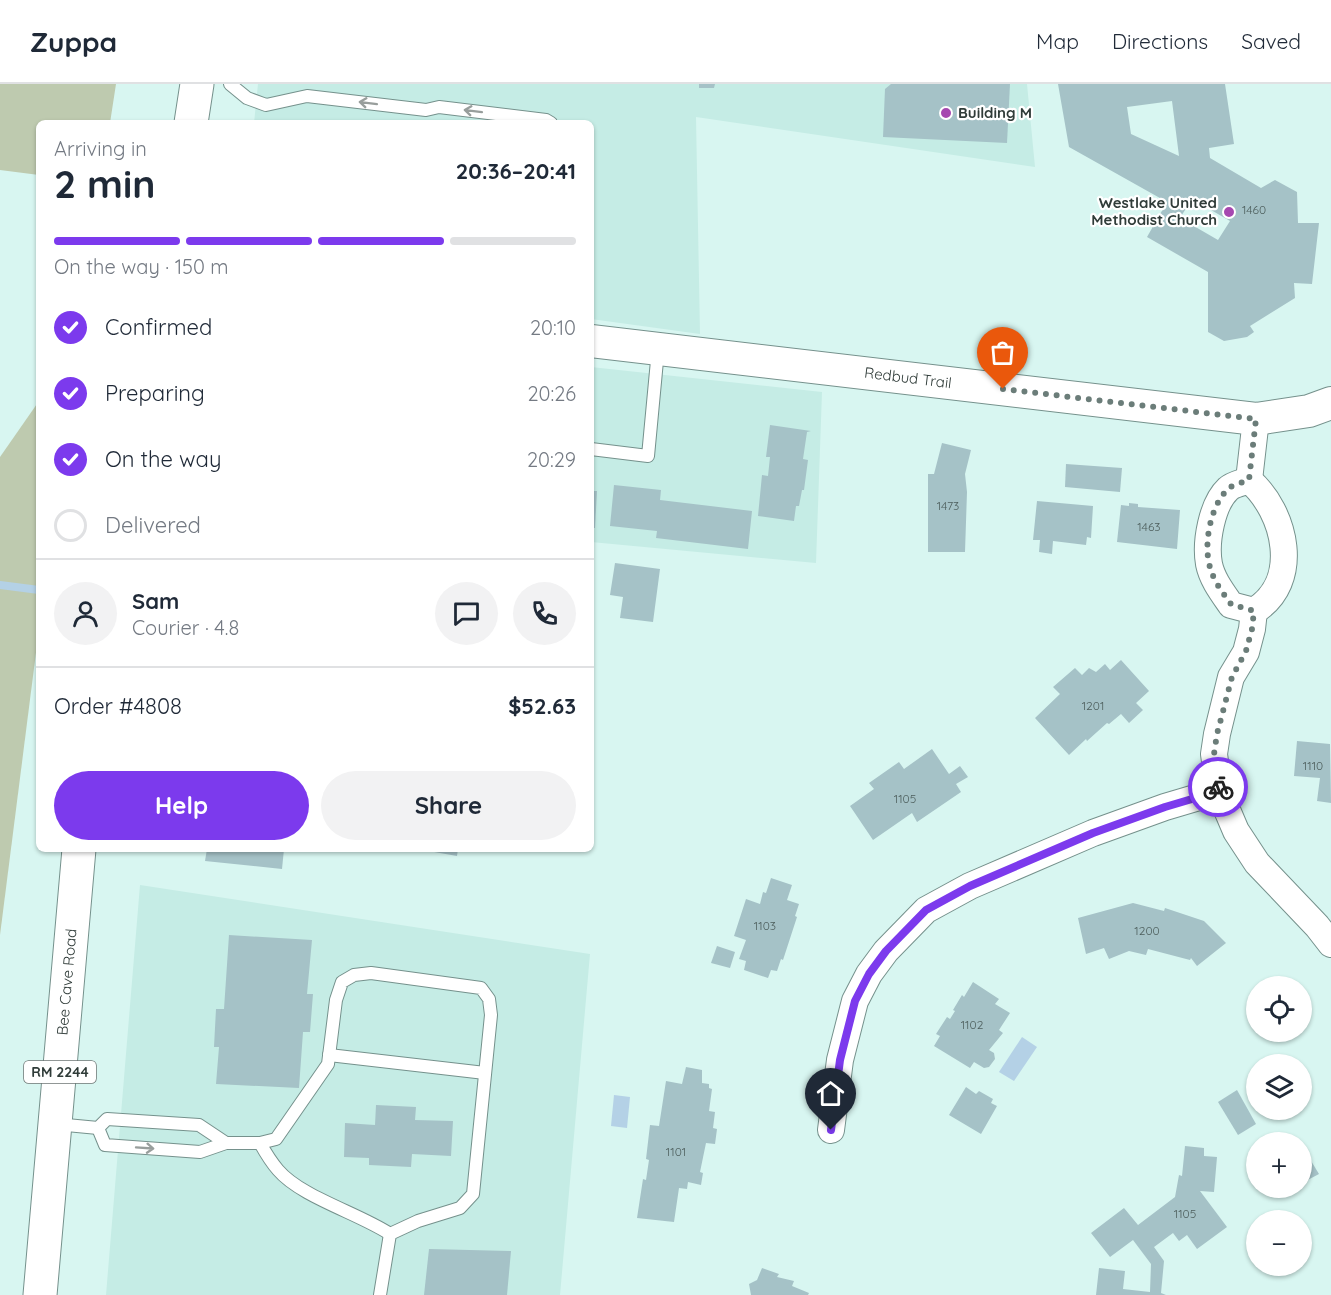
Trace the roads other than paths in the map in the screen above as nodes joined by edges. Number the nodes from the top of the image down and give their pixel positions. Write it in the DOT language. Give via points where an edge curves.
graph roads {
  1 [pos="197,84"];
  2 [pos="230,84"];
  3 [pos="426,110"];
  4 [pos="191,120"];
  5 [pos="424,120"];
  6 [pos="546,120"];
  7 [pos="594,341"];
  8 [pos="658,349"];
  9 [pos="1331,403"];
  10 [pos="1256,419"];
  11 [pos="594,449"];
  12 [pos="1249,480"];
  13 [pos="1254,611"];
  14 [pos="1219,791"];
  15 [pos="79,852"];
  16 [pos="1331,944"];
  17 [pos="329,1055"];
  18 [pos="485,1073"];
  19 [pos="55,1124"];
  20 [pos="98,1128"];
  21 [pos="831,1130"];
  22 [pos="226,1143"];
  23 [pos="260,1143"];
  24 [pos="390,1234"];
  25 [pos="40,1295"];
  26 [pos="380,1295"];
  1 -- 4 [label="main road"];
  3 -- 2 [label="lane, one-way" via="307,96 266,105 247,98"];
  3 -- 5 [label="lane"];
  6 -- 3 [label="lane, one-way" via="439,107"];
  7 -- 8 [label="street, Redbud Trail"];
  8 -- 10 [label="street, Redbud Trail"];
  8 -- 11 [label="lane" via="648,456"];
  9 -- 10 [label="street, Redbud Trail" via="1309,411"];
  10 -- 12 [label="street"];
  12 -- 13 [label="street" via="1261,490 1272,509 1285,555 1281,581 1265,604"];
  12 -- 13 [label="street" via="1229,487 1217,502 1208,535 1209,563 1216,583 1231,604"];
  13 -- 14 [label="street" via="1246,651 1232,677 1217,734 1214,754"];
  14 -- 16 [label="street" via="1236,831 1257,863"];
  14 -- 21 [label="street" via="1093,833 970,886 926,910 886,951 855,1001 840,1060"];
  15 -- 19 [label="main road, Bee Cave Road / RM 2244"];
  17 -- 18 [label="lane"];
  17 -- 18 [label="lane" via="342,982 354,975 372,973 481,988 489,999 490,1015"];
  17 -- 23 [label="lane" via="328,1065 276,1139"];
  18 -- 24 [label="lane" via="474,1194 460,1208"];
  19 -- 20 [label="lane"];
  19 -- 25 [label="main road, Bee Cave Road / RM 2244"];
  20 -- 22 [label="lane" via="107,1119 199,1125"];
  20 -- 22 [label="lane, one-way" via="105,1145 200,1152"];
  22 -- 23 [label="lane"];
  23 -- 24 [label="lane" via="279,1172 304,1190"];
  24 -- 26 [label="lane"];
}
